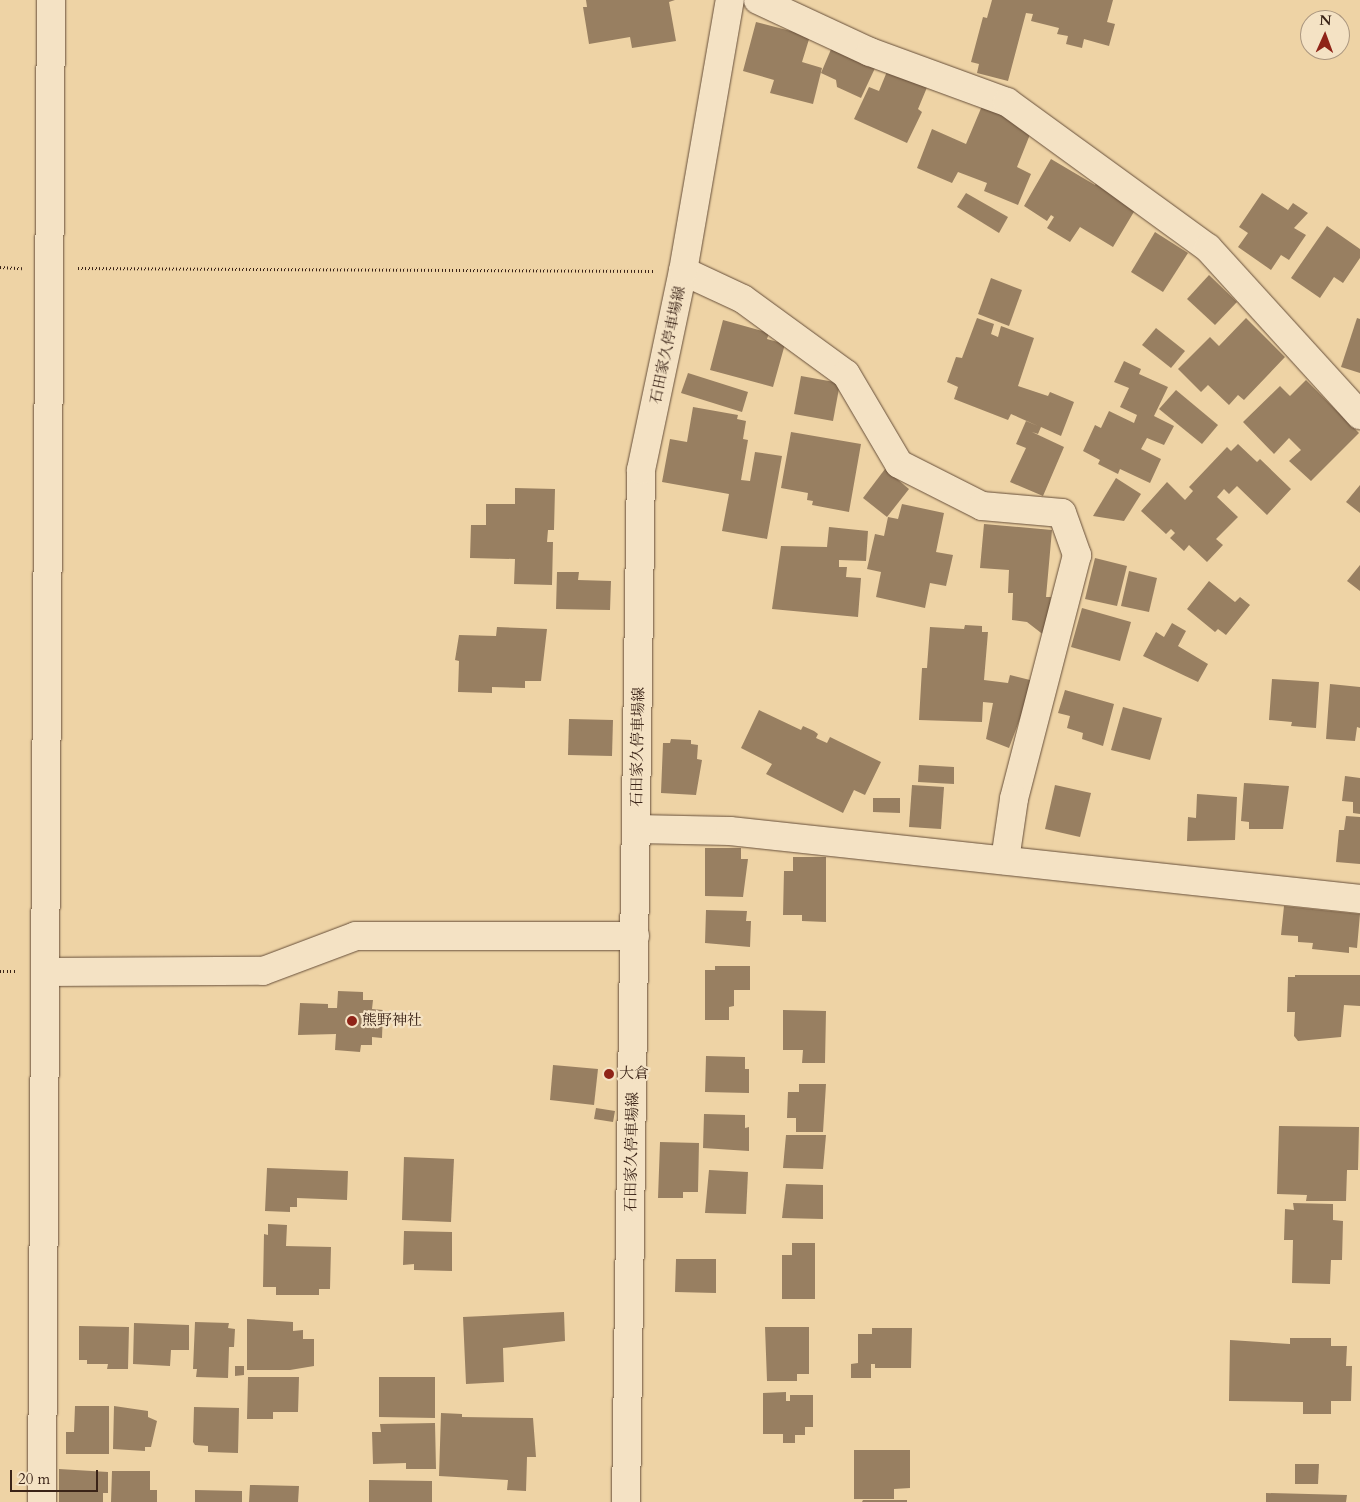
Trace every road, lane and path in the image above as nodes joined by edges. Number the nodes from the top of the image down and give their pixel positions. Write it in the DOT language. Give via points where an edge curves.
graph roads {
  1 [pos="51,0"];
  2 [pos="730,0"];
  3 [pos="758,0"];
  4 [pos="0,267"];
  5 [pos="49,268"];
  6 [pos="683,272"];
  7 [pos="1360,415"];
  8 [pos="638,829"];
  9 [pos="1005,860"];
  10 [pos="1360,899"];
  11 [pos="635,936"];
  12 [pos="45,972"];
  13 [pos="42,1502"];
  14 [pos="626,1502"];
  1 -- 5 [label="street"];
  2 -- 6 [label="street, 石田家久停車場線"];
  3 -- 7 [label="street" via="870,52 1007,102 1208,248"];
  4 -- 5 [label="path"];
  5 -- 6 [label="path"];
  5 -- 12 [label="street"];
  6 -- 8 [label="street, 石田家久停車場線" via="641,470"];
  6 -- 9 [label="street" via="743,299 846,374 900,464 982,506 1062,513 1077,555 1014,799"];
  8 -- 9 [label="street" via="730,831"];
  8 -- 11 [label="street, 石田家久停車場線"];
  9 -- 10 [label="street"];
  11 -- 12 [label="street" via="356,936 262,971"];
  11 -- 14 [label="street, 石田家久停車場線"];
  12 -- 13 [label="street"];
}
